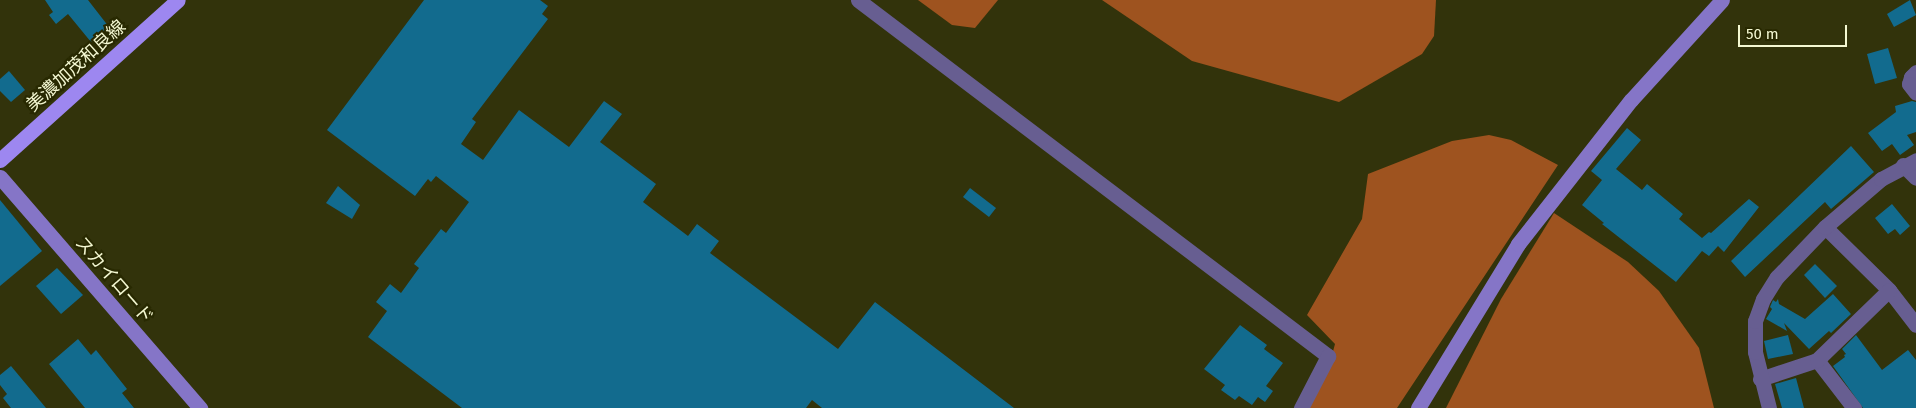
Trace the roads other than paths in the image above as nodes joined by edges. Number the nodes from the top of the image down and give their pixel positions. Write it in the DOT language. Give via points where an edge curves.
graph roads {
  1 [pos="178,0"];
  2 [pos="858,0"];
  3 [pos="1722,0"];
  4 [pos="1916,72"];
  5 [pos="1916,93"];
  6 [pos="0,160"];
  7 [pos="1910,163"];
  8 [pos="0,177"];
  9 [pos="1916,178"];
  10 [pos="1825,227"];
  11 [pos="1889,290"];
  12 [pos="1916,325"];
  13 [pos="1817,360"];
  14 [pos="1760,379"];
  15 [pos="200,408"];
  16 [pos="1301,408"];
  17 [pos="1418,408"];
  18 [pos="1769,408"];
  19 [pos="1854,408"];
  1 -- 6 [label="main road, 美濃加茂和良線"];
  2 -- 16 [label="street" via="1328,356"];
  3 -- 17 [label="street" via="1630,100 1518,244"];
  4 -- 5 [label="street" via="1909,84"];
  7 -- 9 [label="street"];
  7 -- 10 [label="street" via="1881,179"];
  8 -- 15 [label="street, スカイロード"];
  10 -- 11 [label="street"];
  10 -- 14 [label="street" via="1777,277 1763,299 1755,321 1755,352"];
  11 -- 12 [label="street"];
  11 -- 13 [label="street"];
  13 -- 14 [label="street"];
  13 -- 19 [label="street"];
  14 -- 18 [label="street"];
}
